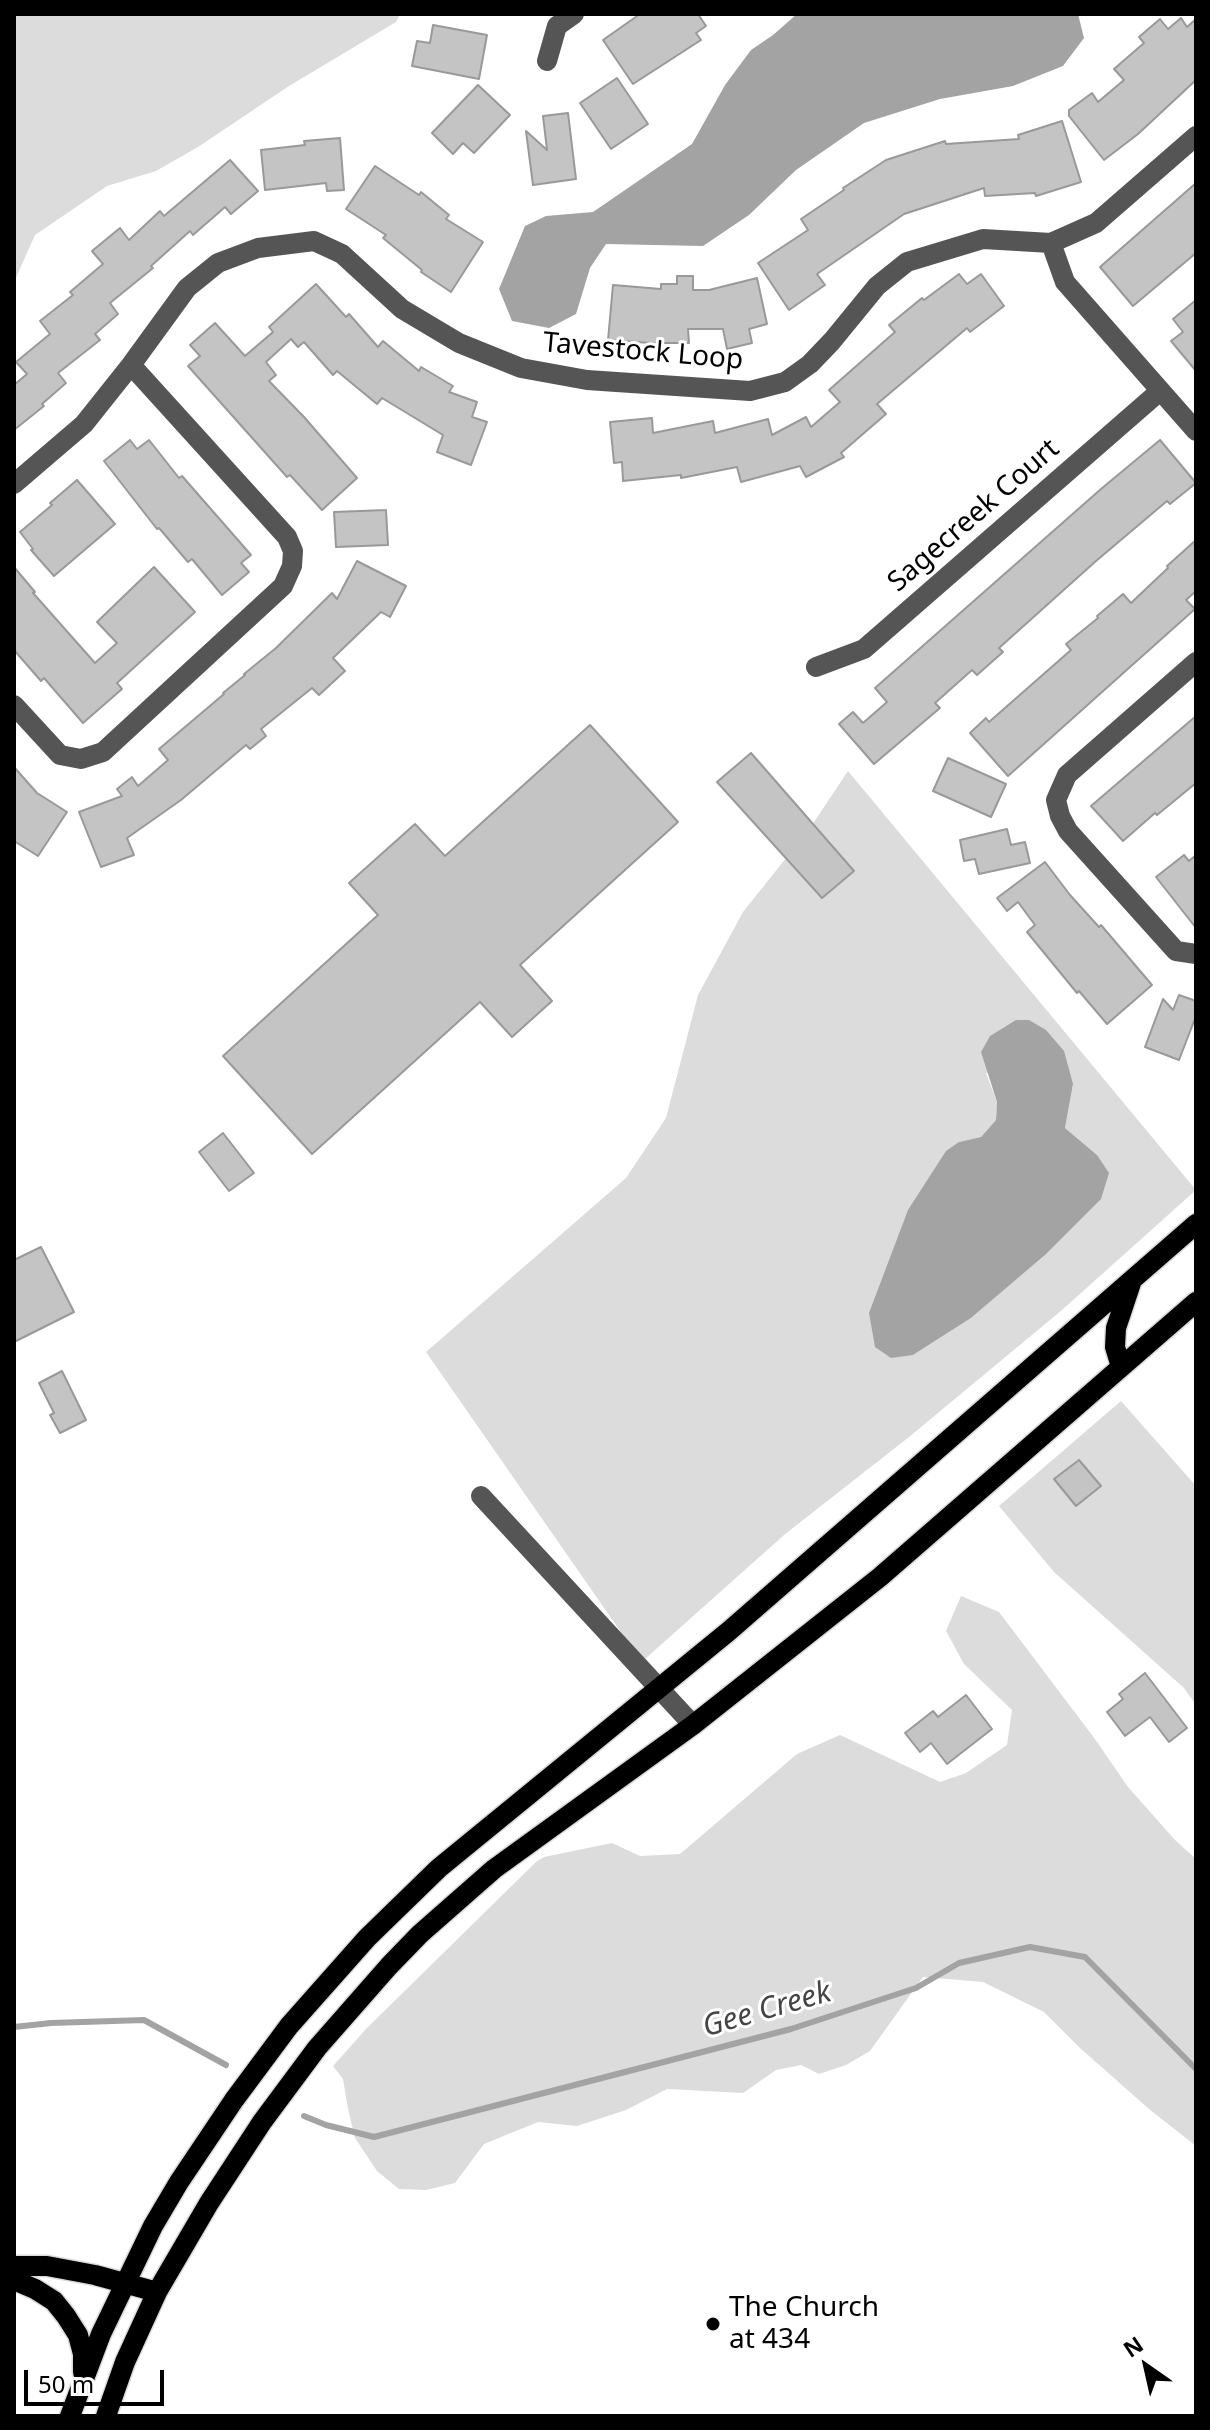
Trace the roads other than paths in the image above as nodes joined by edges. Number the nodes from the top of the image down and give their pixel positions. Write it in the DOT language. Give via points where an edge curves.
graph roads {
  1 [pos="574,14"];
  2 [pos="547,61"];
  3 [pos="1196,136"];
  4 [pos="1051,243"];
  5 [pos="131,365"];
  6 [pos="1160,391"];
  7 [pos="1196,431"];
  8 [pos="14,484"];
  9 [pos="1196,662"];
  10 [pos="816,667"];
  11 [pos="14,705"];
  12 [pos="1196,954"];
  13 [pos="1196,1224"];
  14 [pos="1132,1280"];
  15 [pos="1196,1302"];
  16 [pos="1121,1367"];
  17 [pos="481,1496"];
  18 [pos="658,1689"];
  19 [pos="693,1725"];
  20 [pos="14,2266"];
  21 [pos="14,2280"];
  22 [pos="126,2283"];
  23 [pos="157,2292"];
  24 [pos="83,2378"];
  25 [pos="70,2416"];
  26 [pos="106,2416"];
  1 -- 2 [label="street" via="557,26"];
  3 -- 4 [label="street, Tavestock Loop" via="1096,223"];
  4 -- 5 [label="street, Tavestock Loop" via="983,239 907,262 877,286 810,364 785,382 750,391 587,380 521,368 459,343 402,309 342,254 314,241 258,248 218,263 187,288"];
  4 -- 6 [label="street" via="1065,282"];
  5 -- 8 [label="street, Tavestock Loop" via="84,424"];
  5 -- 11 [label="street" via="287,537 292,566 283,586 103,752 81,759 60,755"];
  6 -- 7 [label="street"];
  6 -- 10 [label="street, Sagecreek Court" via="864,649"];
  9 -- 12 [label="street" via="1067,775 1056,800 1068,831 1166,940 1176,951"];
  13 -- 14 [label="main road"];
  14 -- 16 [label="main road" via="1116,1328"];
  14 -- 18 [label="main road"];
  15 -- 16 [label="main road"];
  16 -- 19 [label="main road" via="880,1577"];
  17 -- 18 [label="street"];
  18 -- 19 [label="street"];
  18 -- 22 [label="main road" via="439,1868 323,1984 206,2140 153,2226"];
  19 -- 23 [label="main road" via="494,1869 389,1966 317,2048 262,2122"];
  20 -- 22 [label="main road" via="47,2266"];
  21 -- 24 [label="main road" via="54,2301 66,2316 78,2335"];
  22 -- 23 [label="main road"];
  22 -- 24 [label="main road"];
  23 -- 26 [label="main road"];
  24 -- 25 [label="main road"];
}
